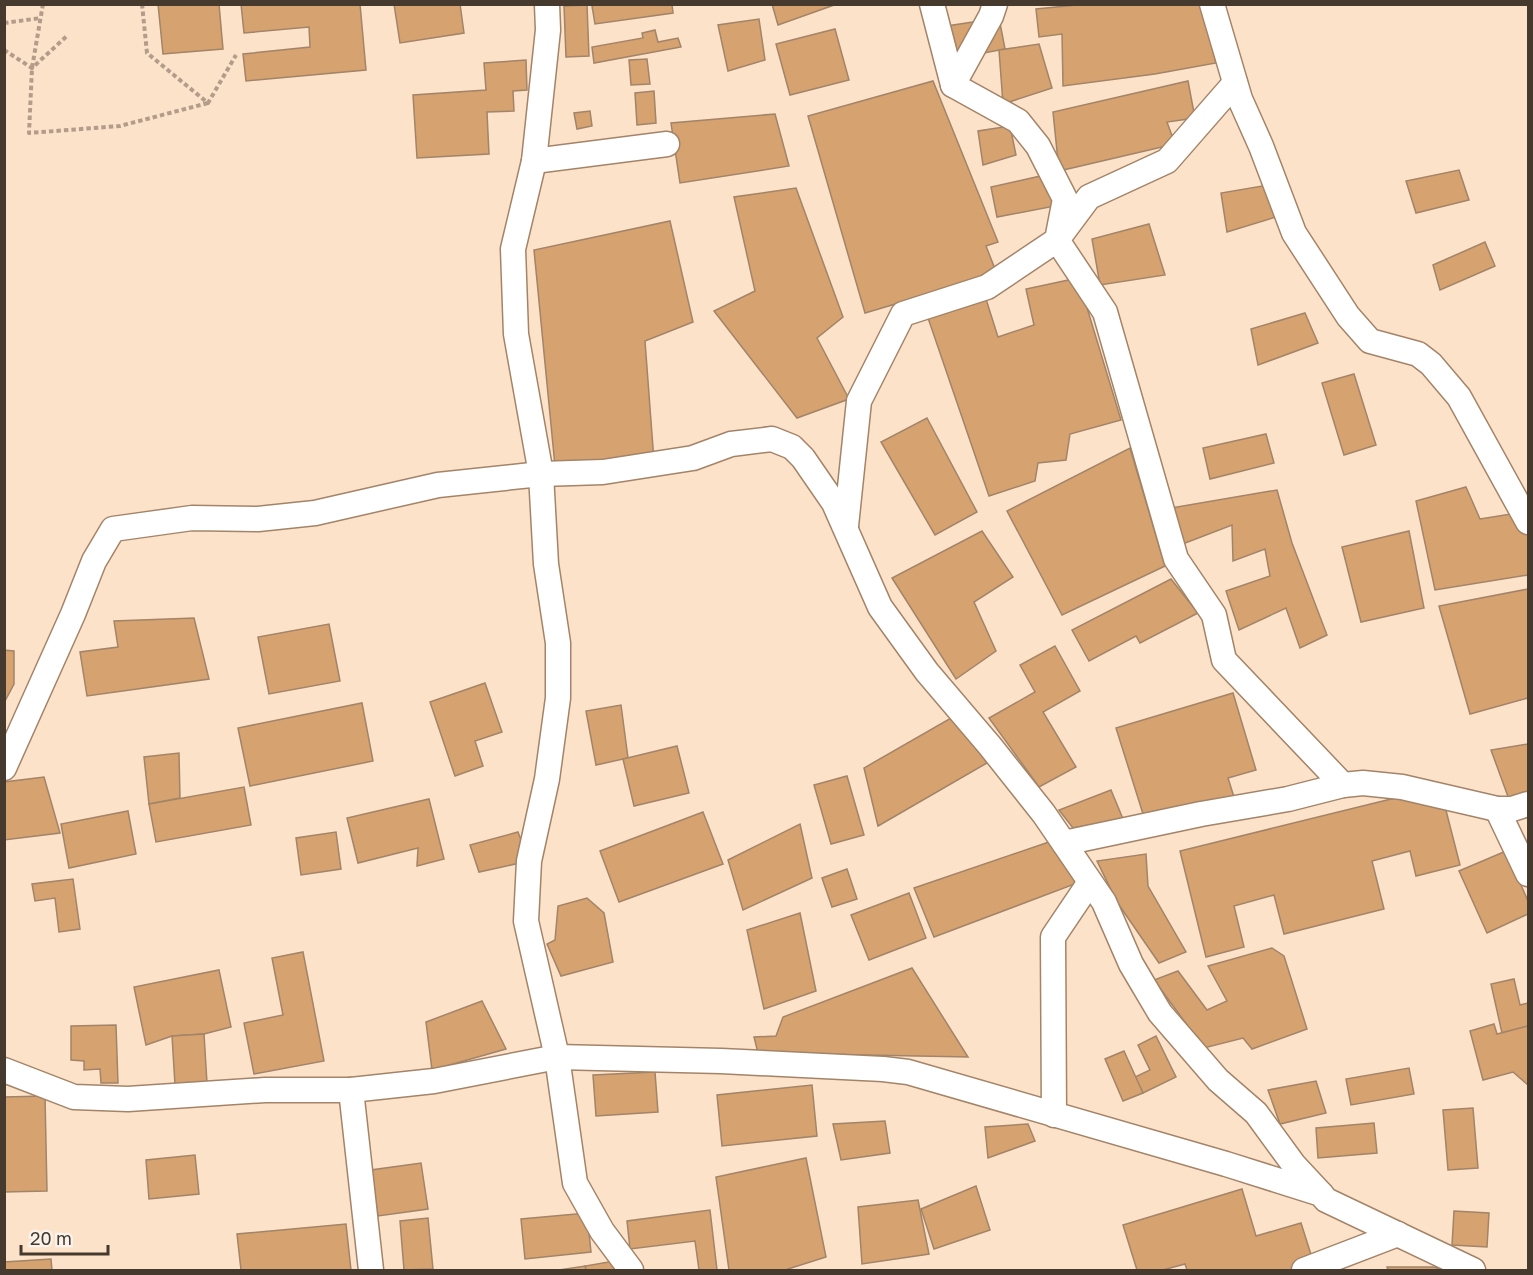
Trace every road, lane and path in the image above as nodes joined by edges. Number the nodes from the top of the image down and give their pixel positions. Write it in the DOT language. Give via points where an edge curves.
graph roads {
  1 [pos="44,4"];
  2 [pos="142,4"];
  3 [pos="547,4"];
  4 [pos="932,4"];
  5 [pos="994,4"];
  6 [pos="1212,4"];
  7 [pos="41,18"];
  8 [pos="4,23"];
  9 [pos="68,35"];
  10 [pos="4,50"];
  11 [pos="236,55"];
  12 [pos="32,68"];
  13 [pos="1235,83"];
  14 [pos="954,85"];
  15 [pos="208,103"];
  16 [pos="667,144"];
  17 [pos="534,161"];
  18 [pos="1057,240"];
  19 [pos="541,474"];
  20 [pos="1528,522"];
  21 [pos="845,529"];
  22 [pos="4,768"];
  23 [pos="1343,785"];
  24 [pos="1528,804"];
  25 [pos="1497,809"];
  26 [pos="1064,843"];
  27 [pos="1528,874"];
  28 [pos="1090,882"];
  29 [pos="557,1057"];
  30 [pos="4,1070"];
  31 [pos="351,1090"];
  32 [pos="1054,1115"];
  33 [pos="1321,1194"];
  34 [pos="1398,1234"];
  35 [pos="371,1270"];
  36 [pos="632,1270"];
  37 [pos="1304,1270"];
  38 [pos="1473,1270"];
  1 -- 7 [label="path"];
  2 -- 15 [label="path" via="147,53"];
  3 -- 17 [label="street" via="548,30"];
  4 -- 14 [label="street"];
  5 -- 14 [label="street"];
  6 -- 13 [label="street"];
  7 -- 8 [label="path"];
  7 -- 12 [label="path"];
  9 -- 12 [label="path"];
  10 -- 12 [label="path"];
  11 -- 15 [label="path"];
  12 -- 15 [label="path" via="29,133 120,126"];
  13 -- 18 [label="street" via="1167,161 1089,197"];
  13 -- 20 [label="street" via="1294,233 1348,316 1370,341 1418,354 1431,364 1459,397"];
  14 -- 18 [label="street" via="1018,121 1038,146 1065,199"];
  16 -- 17 [label="street"];
  17 -- 19 [label="street" via="513,249 516,334"];
  18 -- 21 [label="street" via="987,287 903,314 859,401"];
  18 -- 23 [label="street" via="1105,312 1176,559 1214,615 1224,660"];
  19 -- 21 [label="street" via="603,472 693,459 731,444 772,439 792,447 803,459 834,503"];
  19 -- 22 [label="street" via="438,485 315,513 258,519 192,518 113,529 94,561"];
  19 -- 29 [label="street" via="546,564 558,643 558,698 547,779 529,861 526,921"];
  21 -- 26 [label="street" via="880,607"];
  23 -- 25 [label="street" via="1402,787"];
  23 -- 26 [label="street"];
  24 -- 25 [label="street"];
  25 -- 27 [label="street"];
  26 -- 28 [label="street"];
  28 -- 32 [label="street" via="1053,937"];
  28 -- 33 [label="street" via="1160,1013 1218,1080 1256,1113"];
  29 -- 31 [label="street" via="434,1081"];
  29 -- 32 [label="street" via="892,1070"];
  29 -- 36 [label="street" via="575,1183 602,1231"];
  30 -- 31 [label="street" via="74,1097 128,1099 264,1090"];
  31 -- 35 [label="street"];
  32 -- 33 [label="street"];
  33 -- 34 [label="street" via="1326,1200"];
  34 -- 37 [label="street"];
  34 -- 38 [label="street"];
}
